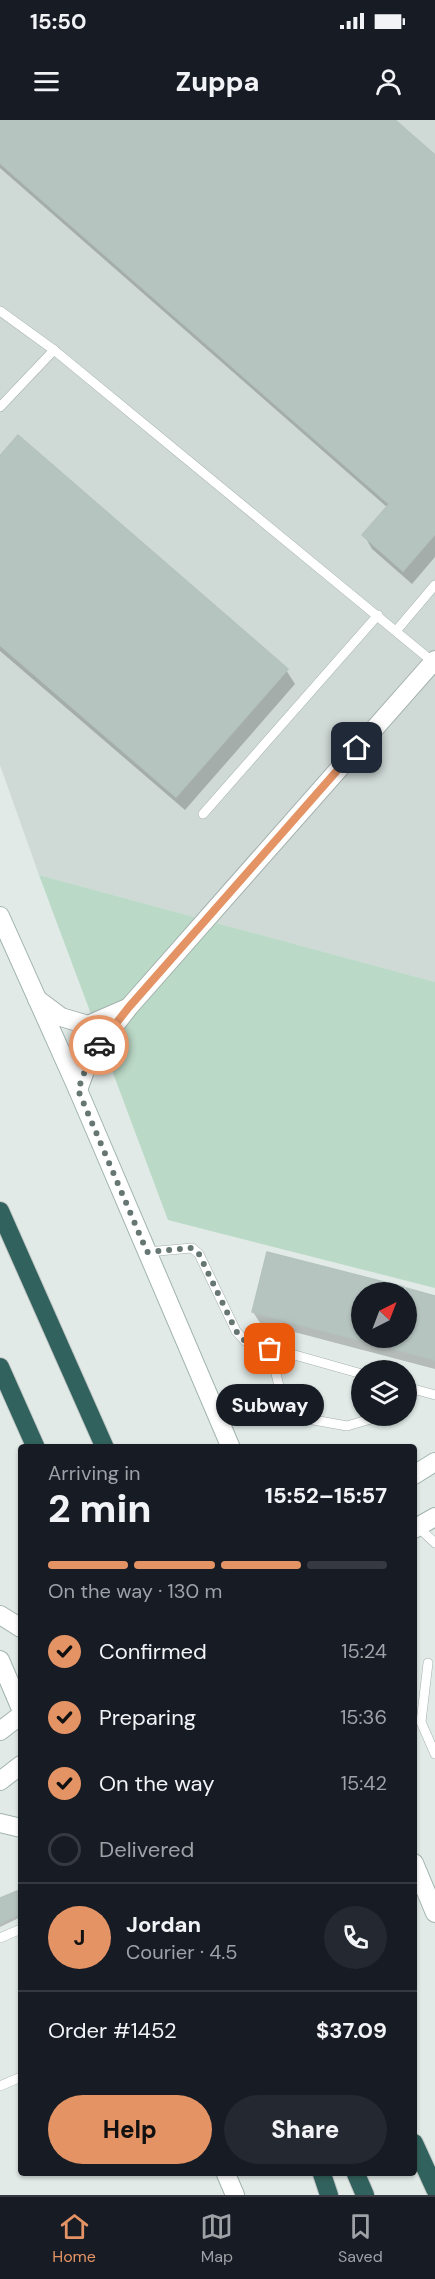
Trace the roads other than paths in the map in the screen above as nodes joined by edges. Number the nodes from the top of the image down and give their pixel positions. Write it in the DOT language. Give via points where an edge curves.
graph roads {
  1 [pos="0,311"];
  2 [pos="54,350"];
  3 [pos="0,407"];
  4 [pos="435,585"];
  5 [pos="378,615"];
  6 [pos="396,631"];
  7 [pos="434,661"];
  8 [pos="203,814"];
  9 [pos="0,916"];
  10 [pos="37,999"];
  11 [pos="129,1007"];
  12 [pos="78,1090"];
  13 [pos="0,1212"];
  14 [pos="147,1252"];
  15 [pos="270,1349"];
  16 [pos="0,1367"];
  17 [pos="351,1371"];
  18 [pos="417,1389"];
  19 [pos="435,1395"];
  20 [pos="351,1425"];
  21 [pos="222,1427"];
  22 [pos="34,1444"];
  23 [pos="103,1444"];
  24 [pos="229,1444"];
  25 [pos="237,1444"];
  26 [pos="435,1462"];
  27 [pos="417,1473"];
  28 [pos="435,1517"];
  29 [pos="417,1527"];
  30 [pos="417,1529"];
  31 [pos="435,1543"];
  32 [pos="0,1615"];
  33 [pos="18,1626"];
  34 [pos="0,1660"];
  35 [pos="428,1663"];
  36 [pos="18,1702"];
  37 [pos="18,1717"];
  38 [pos="0,1731"];
  39 [pos="435,1754"];
  40 [pos="18,1767"];
  41 [pos="0,1781"];
  42 [pos="0,1823"];
  43 [pos="18,1826"];
  44 [pos="417,1870"];
  45 [pos="435,1913"];
  46 [pos="18,1930"];
  47 [pos="0,1938"];
  48 [pos="18,2078"];
  49 [pos="0,2086"];
  50 [pos="417,2150"];
  51 [pos="227,2176"];
  52 [pos="323,2176"];
  53 [pos="357,2176"];
  54 [pos="435,2189"];
  55 [pos="235,2195"];
  56 [pos="329,2195"];
  57 [pos="365,2195"];
  1 -- 2 [label="lane"];
  2 -- 3 [label="lane"];
  2 -- 5 [label="lane"];
  4 -- 6 [label="lane"];
  5 -- 6 [label="lane"];
  5 -- 8 [label="lane"];
  6 -- 7 [label="lane"];
  7 -- 11 [label="main road"];
  9 -- 10 [label="main road"];
  10 -- 11 [label="main road" via="61,1017 88,1025"];
  10 -- 12 [label="main road"];
  11 -- 12 [label="main road" via="90,1057"];
  12 -- 14 [label="main road"];
  13 -- 23 [label="highway"];
  14 -- 15 [label="lane" via="192,1248 199,1254 236,1331 245,1341"];
  14 -- 21 [label="main road"];
  15 -- 17 [label="lane"];
  15 -- 20 [label="lane" via="286,1414"];
  16 -- 22 [label="highway"];
  18 -- 19 [label="lane"];
  21 -- 24 [label="main road"];
  21 -- 25 [label="main road"];
  26 -- 27 [label="main road"];
  28 -- 29 [label="main road"];
  30 -- 31 [label="lane"];
  32 -- 33 [label="main road"];
  34 -- 36 [label="main road"];
  35 -- 39 [label="lane" via="420,1722"];
  37 -- 38 [label="main road"];
  40 -- 41 [label="main road"];
  42 -- 43 [label="main road"];
  44 -- 45 [label="main road"];
  46 -- 47 [label="lane"];
  48 -- 49 [label="lane"];
  50 -- 54 [label="highway"];
  51 -- 55 [label="main road"];
  52 -- 56 [label="highway"];
  53 -- 57 [label="highway"];
}
